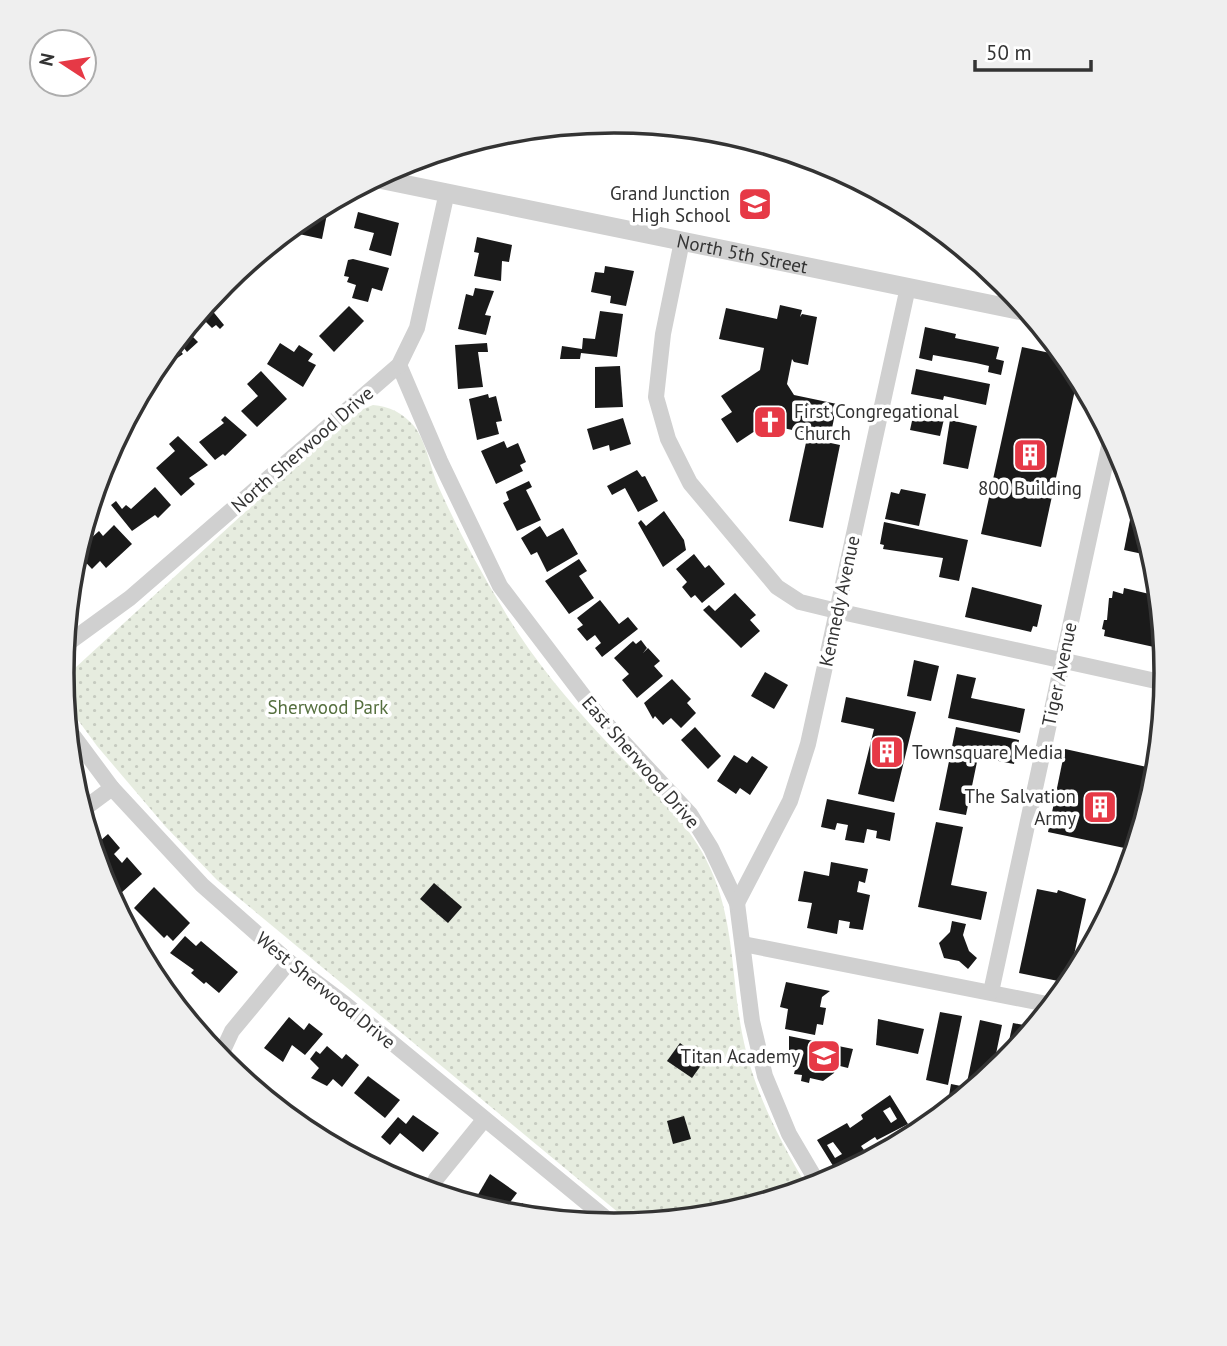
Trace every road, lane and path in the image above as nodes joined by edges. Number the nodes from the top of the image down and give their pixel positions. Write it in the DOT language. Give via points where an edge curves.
graph roads {
  1 [pos="391,181"];
  2 [pos="447,192"];
  3 [pos="682,242"];
  4 [pos="908,287"];
  5 [pos="1011,308"];
  6 [pos="399,365"];
  7 [pos="1107,455"];
  8 [pos="837,611"];
  9 [pos="75,638"];
  10 [pos="1062,661"];
  11 [pos="1154,681"];
  12 [pos="78,742"];
  13 [pos="112,788"];
  14 [pos="90,804"];
  15 [pos="737,903"];
  16 [pos="743,944"];
  17 [pos="289,962"];
  18 [pos="991,992"];
  19 [pos="1041,1003"];
  20 [pos="225,1047"];
  21 [pos="483,1121"];
  22 [pos="813,1175"];
  23 [pos="435,1182"];
  24 [pos="598,1213"];
  1 -- 2 [label="street, North 5th Street"];
  2 -- 3 [label="street, North 5th Street"];
  2 -- 6 [label="street, North Sherwood Drive" via="417,328"];
  3 -- 4 [label="street, North 5th Street"];
  3 -- 8 [label="street" via="663,334 656,397 668,439 690,483 777,587 800,601"];
  4 -- 5 [label="street, North 5th Street"];
  4 -- 8 [label="street, Kennedy Avenue"];
  6 -- 9 [label="street, North Sherwood Drive" via="130,598"];
  6 -- 15 [label="street, East Sherwood Drive" via="500,586 598,715 690,814"];
  7 -- 10 [label="street, Tiger Avenue"];
  8 -- 10 [label="street"];
  8 -- 15 [label="street, Kennedy Avenue" via="808,744 790,801"];
  10 -- 11 [label="street"];
  10 -- 18 [label="street, Tiger Avenue"];
  12 -- 13 [label="street, West Sherwood Drive"];
  13 -- 14 [label="street"];
  13 -- 17 [label="street, West Sherwood Drive" via="202,885"];
  15 -- 16 [label="street, East Sherwood Drive"];
  16 -- 18 [label="street"];
  16 -- 22 [label="street, East Sherwood Drive" via="752,1021 765,1076 789,1134"];
  17 -- 20 [label="street"];
  17 -- 21 [label="street, West Sherwood Drive"];
  18 -- 19 [label="street"];
  21 -- 23 [label="street"];
  21 -- 24 [label="street, West Sherwood Drive"];
}
